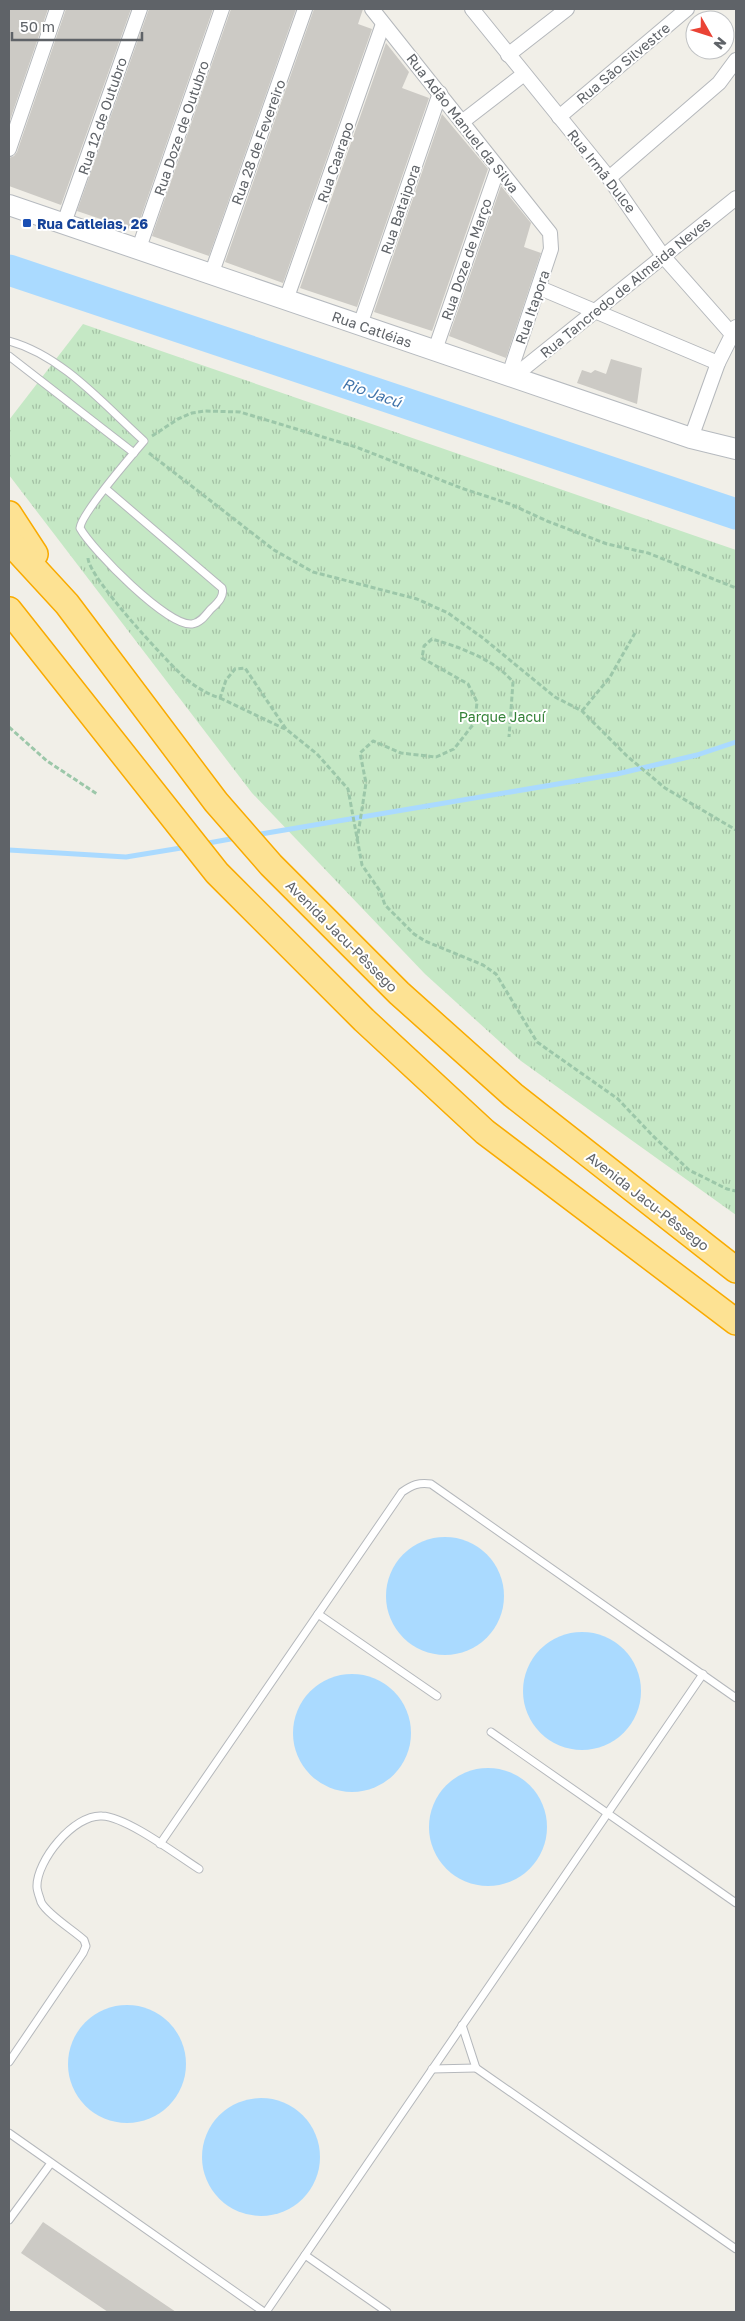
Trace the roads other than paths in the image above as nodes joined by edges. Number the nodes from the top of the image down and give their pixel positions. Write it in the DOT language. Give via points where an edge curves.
graph roads {
  1 [pos="57,9"];
  2 [pos="140,9"];
  3 [pos="222,9"];
  4 [pos="305,9"];
  5 [pos="372,9"];
  6 [pos="472,9"];
  7 [pos="567,9"];
  8 [pos="687,9"];
  9 [pos="383,24"];
  10 [pos="508,55"];
  11 [pos="736,60"];
  12 [pos="524,74"];
  13 [pos="440,93"];
  14 [pos="559,117"];
  15 [pos="462,122"];
  16 [pos="9,149"];
  17 [pos="498,168"];
  18 [pos="609,178"];
  19 [pos="736,198"];
  20 [pos="9,205"];
  21 [pos="64,223"];
  22 [pos="552,238"];
  23 [pos="140,248"];
  24 [pos="664,256"];
  25 [pos="210,275"];
  26 [pos="540,288"];
  27 [pos="286,300"];
  28 [pos="593,311"];
  29 [pos="360,325"];
  30 [pos="734,330"];
  31 [pos="9,341"];
  32 [pos="435,350"];
  33 [pos="9,356"];
  34 [pos="718,363"];
  35 [pos="511,376"];
  36 [pos="691,438"];
  37 [pos="736,449"];
  38 [pos="134,453"];
  39 [pos="106,489"];
  40 [pos="9,514"];
  41 [pos="9,541"];
  42 [pos="67,604"];
  43 [pos="12,615"];
  44 [pos="736,1270"];
  45 [pos="716,1308"];
  46 [pos="736,1322"];
  47 [pos="736,1340"];
  48 [pos="318,1614"];
  49 [pos="702,1674"];
  50 [pos="437,1696"];
  51 [pos="736,1698"];
  52 [pos="491,1732"];
  53 [pos="608,1812"];
  54 [pos="160,1844"];
  55 [pos="199,1869"];
  56 [pos="736,1903"];
  57 [pos="462,2025"];
  58 [pos="9,2062"];
  59 [pos="476,2068"];
  60 [pos="432,2069"];
  61 [pos="9,2133"];
  62 [pos="51,2163"];
  63 [pos="9,2220"];
  64 [pos="736,2249"];
  65 [pos="305,2255"];
  66 [pos="265,2312"];
  67 [pos="387,2312"];
  1 -- 16 [label="street"];
  2 -- 21 [label="street, Rua 12 de Outubro"];
  3 -- 23 [label="street, Rua Doze de Outubro"];
  4 -- 25 [label="street, Rua 28 de Fevereiro"];
  5 -- 9 [label="street, Rua Adão Manuel da Silva"];
  6 -- 10 [label="street, Rua Irmã Dulce"];
  7 -- 10 [label="street"];
  8 -- 14 [label="street, Rua São Silvestre"];
  9 -- 13 [label="street, Rua Adão Manuel da Silva"];
  9 -- 27 [label="street, Rua Caarapo"];
  10 -- 12 [label="street, Rua Irmã Dulce"];
  11 -- 18 [label="street" via="718,83"];
  12 -- 14 [label="street, Rua Irmã Dulce"];
  12 -- 15 [label="street"];
  13 -- 15 [label="street, Rua Adão Manuel da Silva"];
  13 -- 29 [label="street, Rua Bataipora"];
  14 -- 18 [label="street, Rua Irmã Dulce"];
  15 -- 17 [label="street, Rua Adão Manuel da Silva"];
  17 -- 22 [label="street, Rua Adão Manuel da Silva"];
  17 -- 32 [label="street, Rua Doze de Março"];
  18 -- 24 [label="street, Rua Irmã Dulce"];
  19 -- 24 [label="street, Rua Tancredo de Almeida Neves"];
  20 -- 21 [label="street, Rua Catléias"];
  21 -- 23 [label="street, Rua Catléias"];
  22 -- 26 [label="street, Rua Itapora"];
  23 -- 25 [label="street, Rua Catléias"];
  24 -- 28 [label="street, Rua Tancredo de Almeida Neves"];
  24 -- 30 [label="street, Rua Irmã Dulce"];
  25 -- 27 [label="street, Rua Catléias"];
  26 -- 28 [label="street"];
  26 -- 35 [label="street, Rua Itapora"];
  27 -- 29 [label="street, Rua Catléias"];
  28 -- 34 [label="street"];
  28 -- 35 [label="street, Rua Tancredo de Almeida Neves"];
  29 -- 32 [label="street, Rua Catléias"];
  30 -- 34 [label="street"];
  31 -- 38 [label="lane" via="50,358 142,444"];
  32 -- 35 [label="street, Rua Catléias"];
  33 -- 38 [label="lane"];
  34 -- 36 [label="street"];
  35 -- 36 [label="street, Rua Catléias"];
  36 -- 37 [label="street, Rua Catléias"];
  38 -- 39 [label="lane"];
  39 -- 39 [label="lane" via="80,525 81,530 130,584 159,609 190,625 197,623 222,596 220,585"];
  40 -- 42 [label="highway"];
  41 -- 42 [label="highway, Avenida Jacu-Pêssego"];
  42 -- 44 [label="highway, Avenida Jacu-Pêssego" via="216,802 271,865 398,994 513,1095"];
  43 -- 45 [label="highway" via="217,873 364,1020 485,1132"];
  45 -- 46 [label="highway"];
  45 -- 47 [label="highway"];
  48 -- 49 [label="lane" via="402,1492 411,1485 431,1484"];
  48 -- 50 [label="lane"];
  48 -- 54 [label="lane"];
  49 -- 51 [label="lane"];
  49 -- 53 [label="lane"];
  52 -- 53 [label="lane"];
  53 -- 56 [label="lane"];
  53 -- 57 [label="lane"];
  54 -- 55 [label="lane"];
  54 -- 58 [label="lane" via="122,1822 102,1816 88,1818 76,1826 47,1856 36,1888 42,1904 84,1940 86,1946"];
  57 -- 59 [label="lane"];
  57 -- 60 [label="lane"];
  59 -- 60 [label="lane"];
  59 -- 64 [label="lane"];
  60 -- 65 [label="lane"];
  61 -- 62 [label="lane"];
  62 -- 63 [label="lane"];
  62 -- 66 [label="lane"];
  65 -- 66 [label="lane"];
  65 -- 67 [label="lane"];
}
